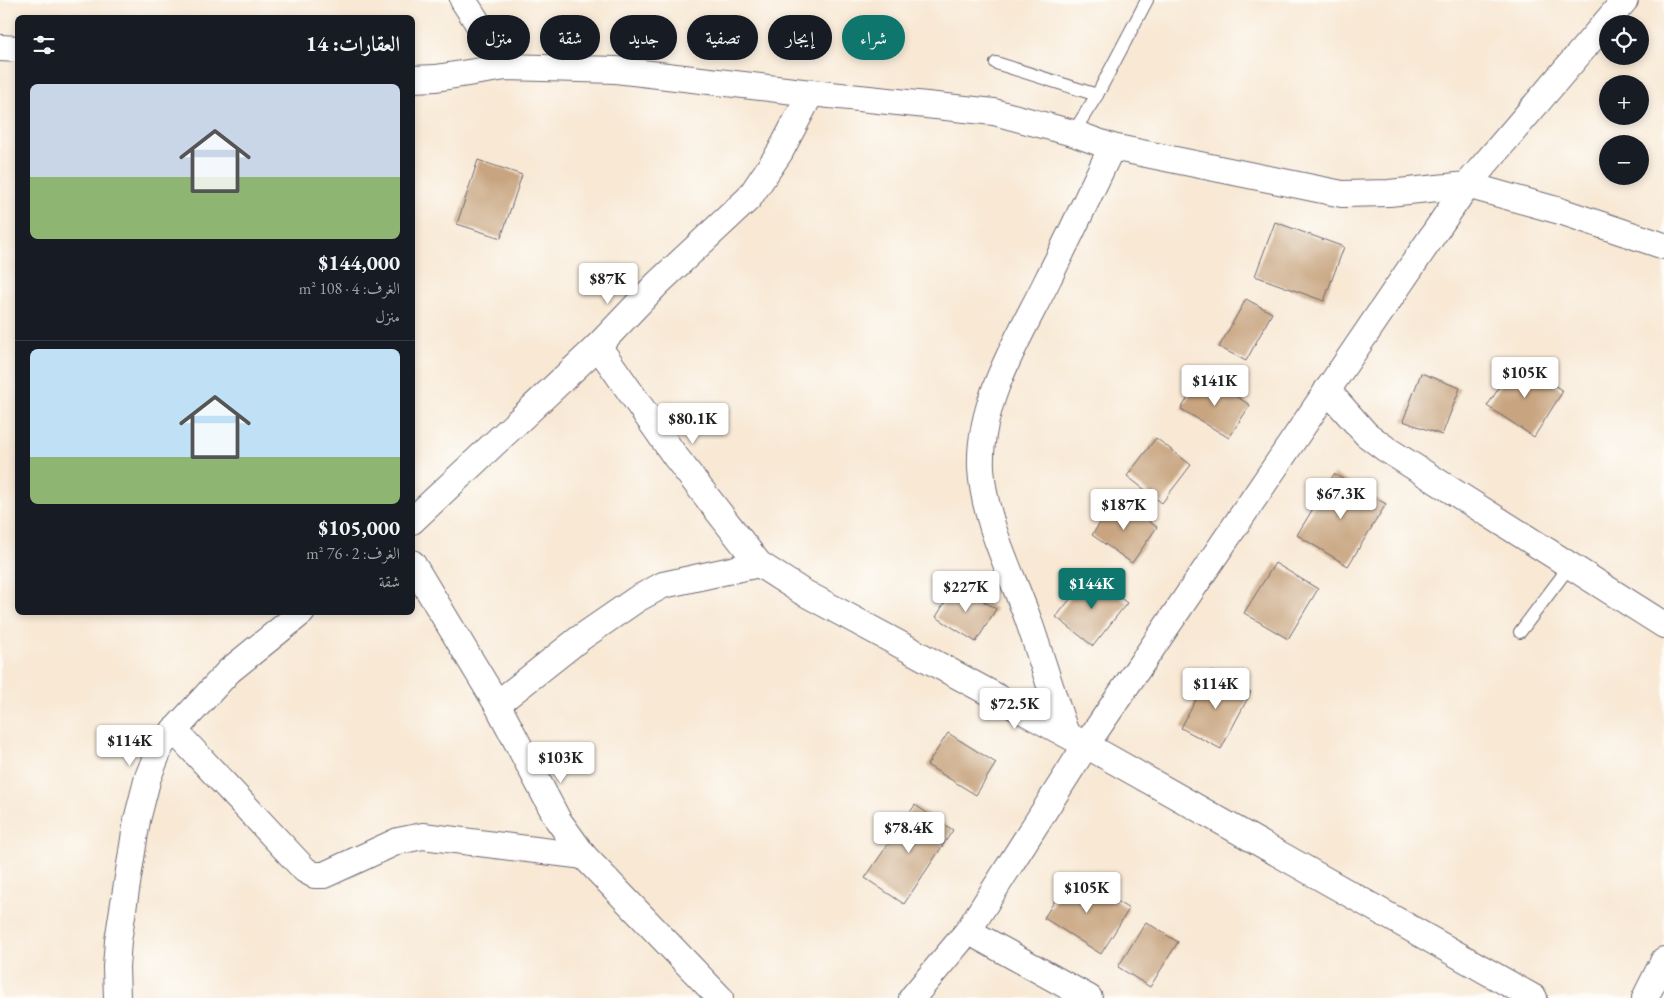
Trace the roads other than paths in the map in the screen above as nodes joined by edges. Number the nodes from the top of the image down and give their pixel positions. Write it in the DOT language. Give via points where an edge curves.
graph roads {
  1 [pos="463,0"];
  2 [pos="1147,0"];
  3 [pos="1625,0"];
  4 [pos="0,48"];
  5 [pos="15,49"];
  6 [pos="996,63"];
  7 [pos="506,67"];
  8 [pos="415,79"];
  9 [pos="811,93"];
  10 [pos="1097,95"];
  11 [pos="1073,133"];
  12 [pos="1112,147"];
  13 [pos="1467,185"];
  14 [pos="1664,246"];
  15 [pos="598,346"];
  16 [pos="1327,390"];
  17 [pos="415,518"];
  18 [pos="759,564"];
  19 [pos="1569,567"];
  20 [pos="415,568"];
  21 [pos="298,615"];
  22 [pos="1664,625"];
  23 [pos="1520,632"];
  24 [pos="497,704"];
  25 [pos="174,730"];
  26 [pos="1076,740"];
  27 [pos="584,856"];
  28 [pos="968,931"];
  29 [pos="1664,960"];
  30 [pos="117,998"];
  31 [pos="720,998"];
  32 [pos="912,998"];
  33 [pos="1089,998"];
  34 [pos="1534,998"];
  35 [pos="1645,998"];
  1 -- 7 [label="street"];
  2 -- 10 [label="lane"];
  3 -- 13 [label="street"];
  4 -- 5 [label="street"];
  6 -- 10 [label="lane"];
  7 -- 8 [label="street"];
  7 -- 9 [label="street" via="663,74"];
  9 -- 11 [label="street" via="994,112"];
  9 -- 15 [label="street" via="780,152 749,198 657,284"];
  10 -- 11 [label="lane"];
  11 -- 12 [label="street"];
  12 -- 13 [label="street" via="1342,194"];
  12 -- 26 [label="street" via="1003,369 982,446 984,489 999,545"];
  13 -- 14 [label="street" via="1560,211"];
  13 -- 16 [label="street"];
  15 -- 17 [label="street"];
  15 -- 18 [label="street" via="675,456"];
  16 -- 19 [label="street" via="1366,434 1386,449"];
  16 -- 26 [label="street"];
  18 -- 24 [label="street" via="663,585 578,639"];
  18 -- 26 [label="street" via="801,591"];
  19 -- 22 [label="street"];
  19 -- 23 [label="lane"];
  20 -- 24 [label="street"];
  21 -- 25 [label="street" via="229,671"];
  24 -- 27 [label="street" via="558,820"];
  25 -- 27 [label="street" via="305,870 314,875 342,868 398,841 423,836"];
  25 -- 30 [label="street" via="161,745 148,777 137,820 118,941"];
  26 -- 28 [label="street"];
  26 -- 34 [label="street"];
  27 -- 31 [label="street"];
  28 -- 32 [label="street"];
  28 -- 33 [label="street"];
  29 -- 35 [label="street"];
}
